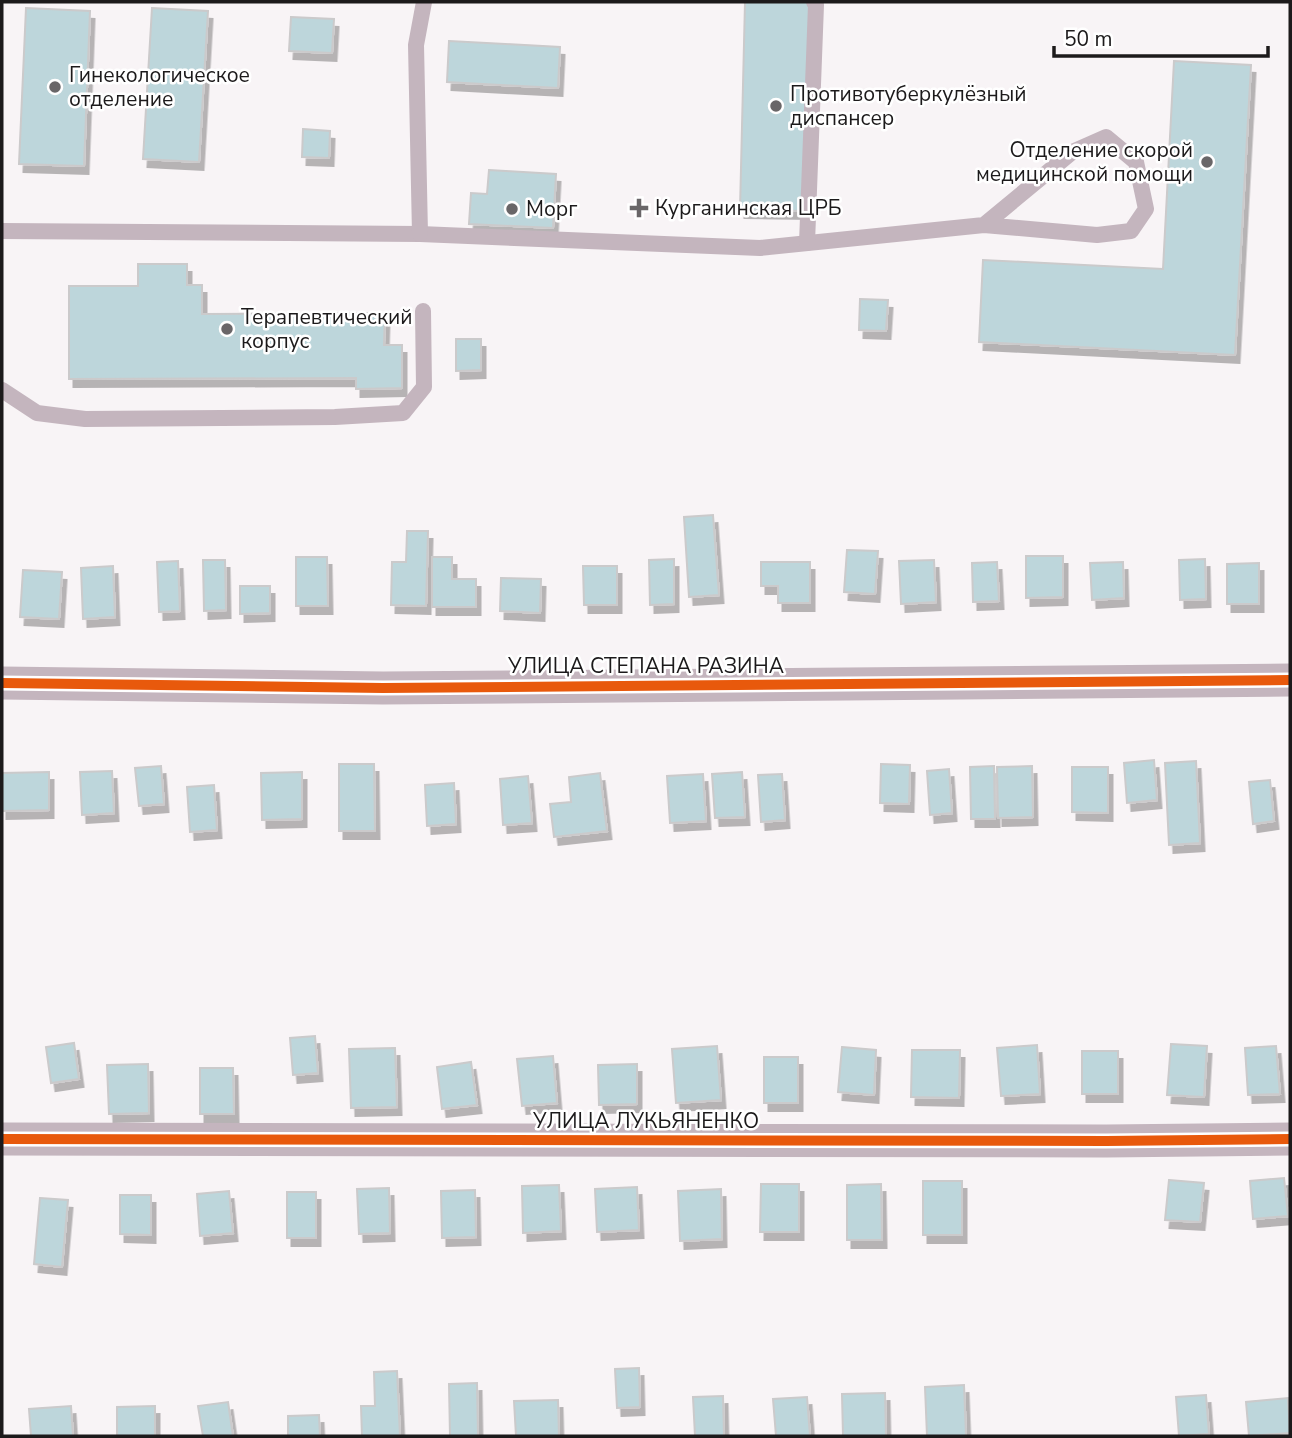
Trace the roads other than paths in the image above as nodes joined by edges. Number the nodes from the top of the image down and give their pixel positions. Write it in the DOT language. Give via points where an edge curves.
graph roads {
  1 [pos="424,2"];
  2 [pos="814,2"];
  3 [pos="985,225"];
  4 [pos="2,231"];
  5 [pos="420,234"];
  6 [pos="807,243"];
  7 [pos="424,311"];
  8 [pos="2,390"];
  9 [pos="1290,680"];
  10 [pos="2,683"];
  11 [pos="2,1139"];
  12 [pos="1290,1139"];
  1 -- 5 [label="lane" via="416,45"];
  2 -- 6 [label="lane"];
  3 -- 3 [label="lane" via="1072,152 1106,137 1136,162 1146,209 1132,231 1097,235"];
  3 -- 6 [label="lane"];
  4 -- 5 [label="lane"];
  5 -- 6 [label="lane" via="760,248"];
  7 -- 8 [label="lane" via="424,387 403,413 85,419 37,413"];
  9 -- 10 [label="street, УЛИЦА СТЕПАНА РАЗИНА" via="383,688"];
  11 -- 12 [label="street, УЛИЦА ЛУКЬЯНЕНКО"];
}
